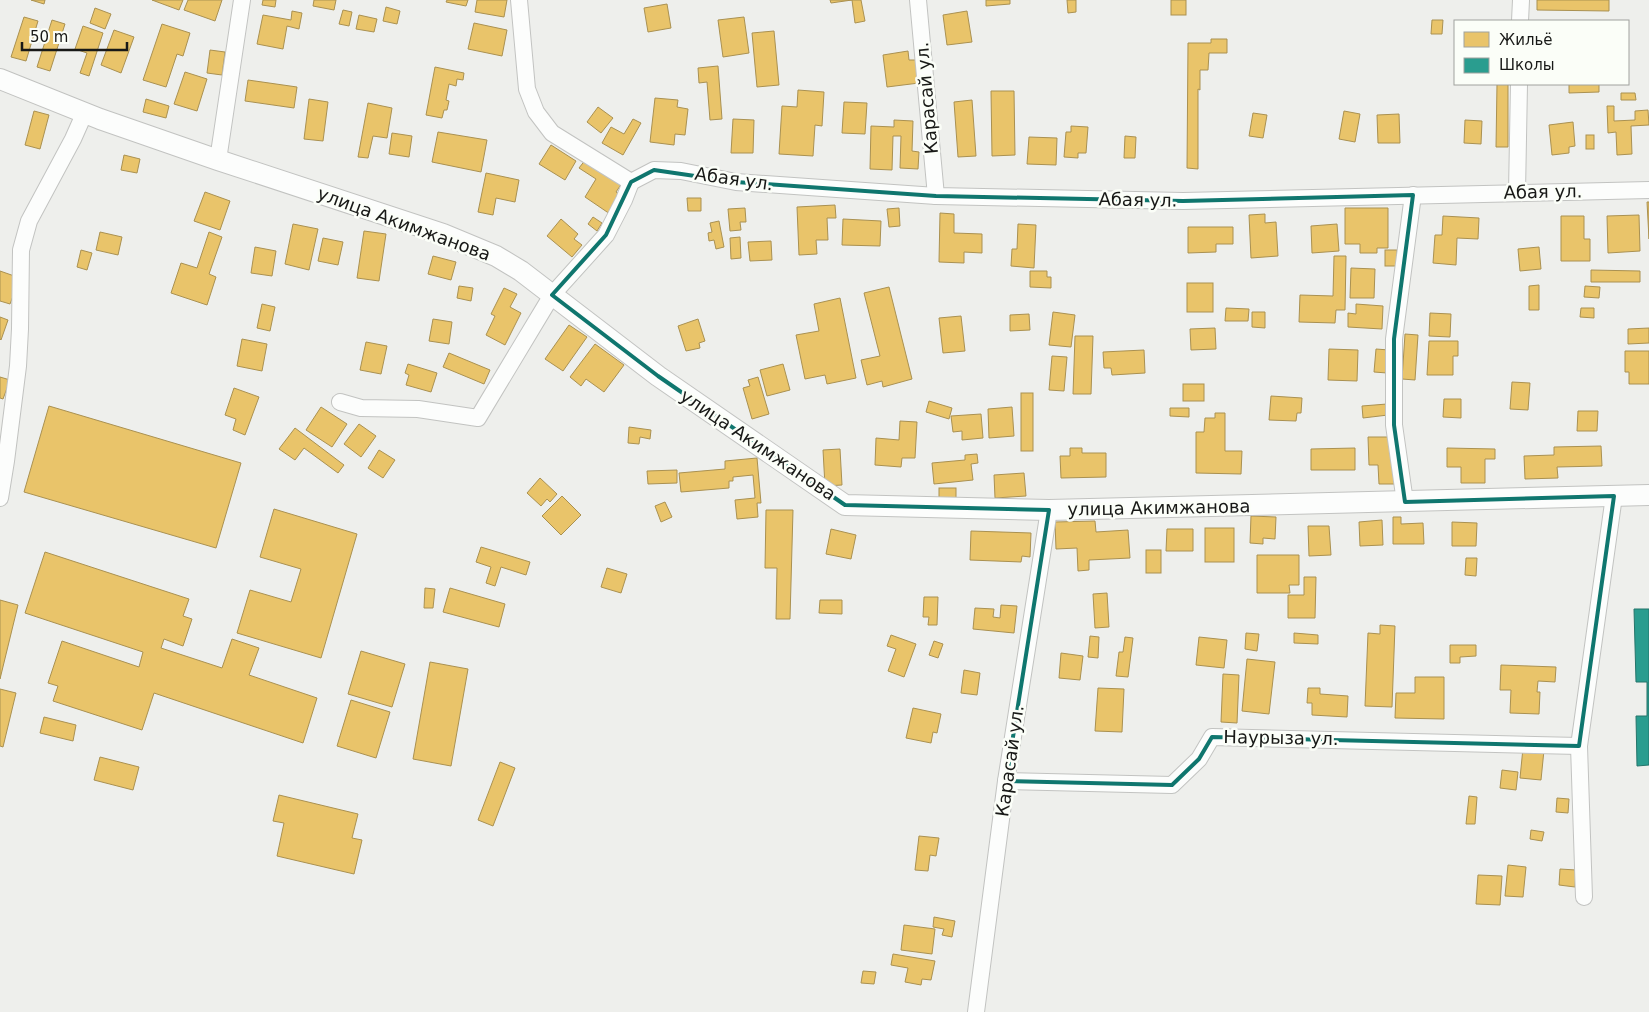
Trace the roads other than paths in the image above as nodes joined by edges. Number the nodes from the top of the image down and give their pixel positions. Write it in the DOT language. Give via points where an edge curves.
graph roads {
  1 [pos="242,0"];
  2 [pos="519,0"];
  3 [pos="918,0"];
  4 [pos="1521,0"];
  5 [pos="1520,20"];
  6 [pos="0,79"];
  7 [pos="1519,85"];
  8 [pos="85,112"];
  9 [pos="218,160"];
  10 [pos="631,182"];
  11 [pos="1649,190"];
  12 [pos="1517,192"];
  13 [pos="1413,195"];
  14 [pos="936,196"];
  15 [pos="552,295"];
  16 [pos="340,402"];
  17 [pos="1649,495"];
  18 [pos="1614,496"];
  19 [pos="0,498"];
  20 [pos="1405,502"];
  21 [pos="1049,510"];
  22 [pos="1579,746"];
  23 [pos="1006,781"];
  24 [pos="1584,897"];
  25 [pos="976,1012"];
  1 -- 9 [label="street"];
  2 -- 10 [label="street" via="527,90 536,112 552,133"];
  3 -- 14 [label="street, Карасай ул."];
  4 -- 5 [label="street"];
  6 -- 8 [label="street, улица Акимжанова"];
  7 -- 12 [label="street"];
  8 -- 9 [label="street, улица Акимжанова"];
  8 -- 19 [label="street" via="29,222 21,250 18,366"];
  9 -- 15 [label="street, улица Акимжанова" via="443,234 496,256"];
  10 -- 14 [label="street, Абая ул." via="654,170 663,170 736,182"];
  10 -- 15 [label="street" via="606,236"];
  11 -- 12 [label="street, Абая ул."];
  12 -- 13 [label="street, Абая ул."];
  13 -- 14 [label="street, Абая ул." via="1183,201"];
  13 -- 20 [label="street" via="1394,339 1394,425"];
  15 -- 16 [label="street" via="478,418 418,409 361,408"];
  15 -- 21 [label="street, улица Акимжанова" via="658,376 846,505"];
  17 -- 18 [label="street, улица Акимжанова"];
  18 -- 20 [label="street, улица Акимжанова"];
  18 -- 22 [label="street"];
  20 -- 21 [label="street, улица Акимжанова"];
  21 -- 23 [label="street, Карасай ул."];
  22 -- 23 [label="street, Наурыза ул." via="1212,737 1199,759 1172,785"];
  22 -- 24 [label="street"];
  23 -- 25 [label="street, Карасай ул."];
}
